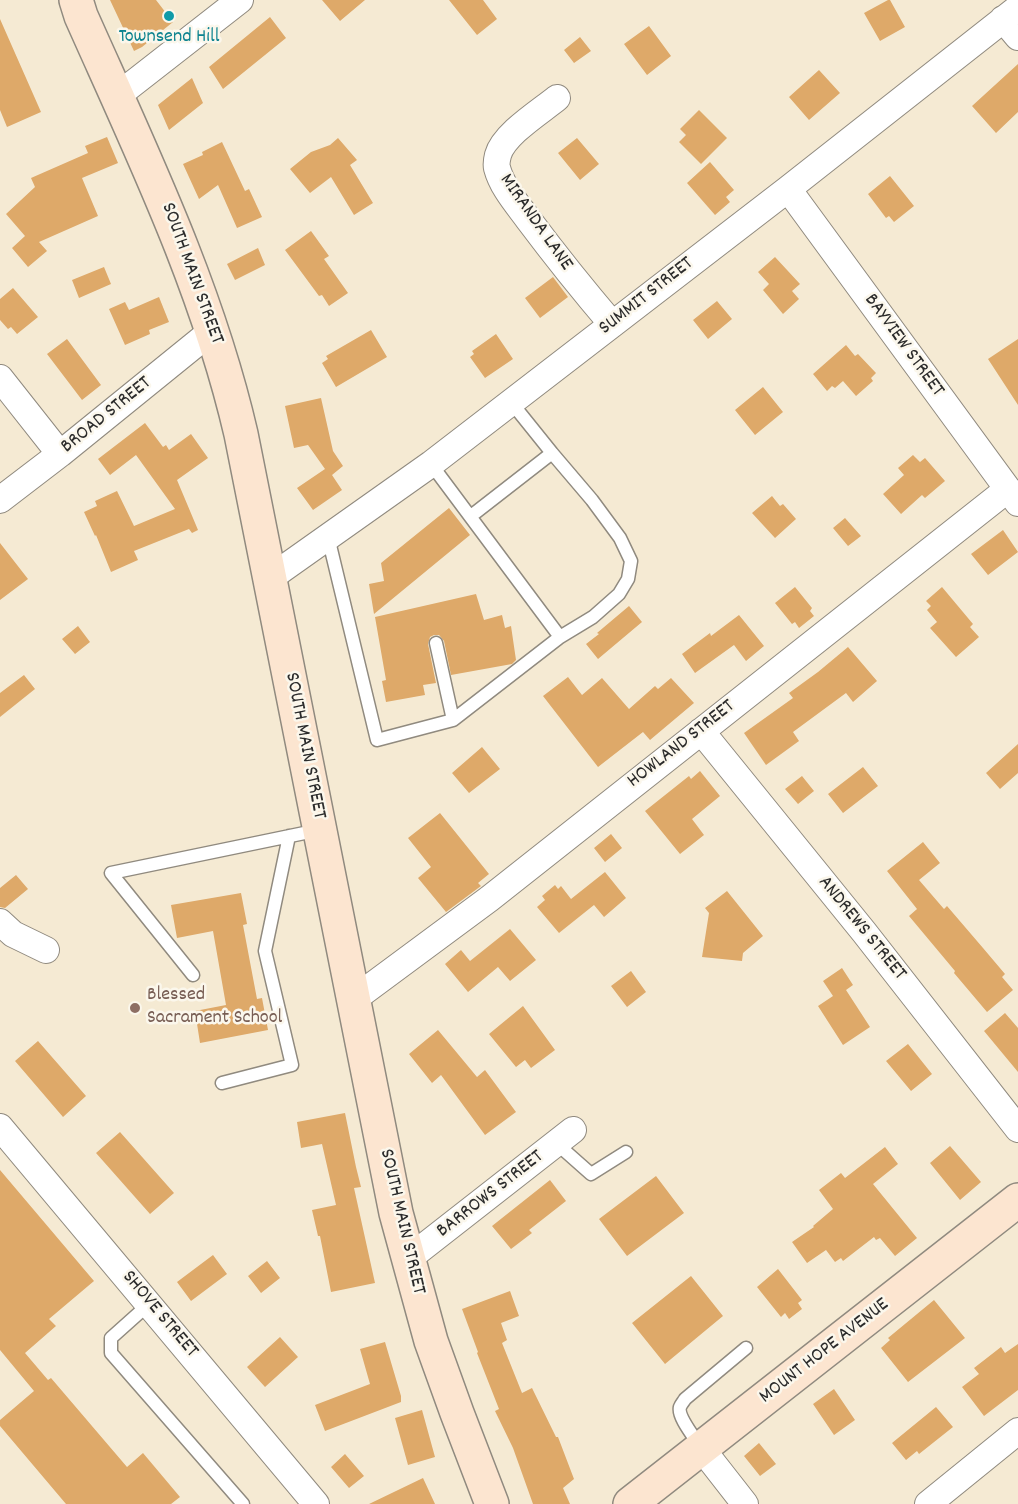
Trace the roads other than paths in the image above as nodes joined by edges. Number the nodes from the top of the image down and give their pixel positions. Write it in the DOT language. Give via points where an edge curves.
graph roads {
  1 [pos="76,0"];
  2 [pos="240,0"];
  3 [pos="1013,21"];
  4 [pos="117,96"];
  5 [pos="557,98"];
  6 [pos="788,189"];
  7 [pos="612,324"];
  8 [pos="213,330"];
  9 [pos="0,378"];
  10 [pos="511,402"];
  11 [pos="552,453"];
  12 [pos="60,454"];
  13 [pos="431,464"];
  14 [pos="1013,496"];
  15 [pos="0,500"];
  16 [pos="471,516"];
  17 [pos="328,537"];
  18 [pos="270,578"];
  19 [pos="560,637"];
  20 [pos="436,644"];
  21 [pos="453,720"];
  22 [pos="701,731"];
  23 [pos="320,830"];
  24 [pos="289,836"];
  25 [pos="0,922"];
  26 [pos="46,950"];
  27 [pos="193,975"];
  28 [pos="354,999"];
  29 [pos="222,1083"];
  30 [pos="0,1127"];
  31 [pos="1018,1130"];
  32 [pos="564,1137"];
  33 [pos="626,1152"];
  34 [pos="1018,1200"];
  35 [pos="408,1259"];
  36 [pos="149,1304"];
  37 [pos="746,1348"];
  38 [pos="1018,1431"];
  39 [pos="702,1449"];
  40 [pos="243,1504"];
  41 [pos="316,1504"];
  42 [pos="492,1504"];
  43 [pos="630,1504"];
  44 [pos="745,1504"];
  45 [pos="928,1504"];
  1 -- 4 [label="main road, SOUTH MAIN STREET"];
  2 -- 4 [label="street"];
  3 -- 6 [label="street, SUMMIT STREET"];
  4 -- 8 [label="main road, SOUTH MAIN STREET" via="173,224"];
  5 -- 7 [label="street, MIRANDA LANE" via="509,136 496,167 520,208"];
  6 -- 7 [label="street, SUMMIT STREET"];
  6 -- 14 [label="street, BAYVIEW STREET"];
  7 -- 10 [label="street, SUMMIT STREET"];
  8 -- 12 [label="street, BROAD STREET"];
  8 -- 18 [label="main road, SOUTH MAIN STREET" via="242,434"];
  9 -- 12 [label="street"];
  10 -- 11 [label="lane"];
  10 -- 13 [label="street, SUMMIT STREET"];
  11 -- 16 [label="lane"];
  11 -- 19 [label="lane" via="620,538 631,561 628,579 619,594"];
  12 -- 15 [label="street, BROAD STREET"];
  13 -- 16 [label="lane"];
  13 -- 17 [label="street, SUMMIT STREET"];
  14 -- 22 [label="street, HOWLAND STREET"];
  16 -- 19 [label="lane"];
  17 -- 18 [label="street, SUMMIT STREET"];
  17 -- 21 [label="lane" via="377,740"];
  18 -- 23 [label="main road, SOUTH MAIN STREET"];
  19 -- 21 [label="lane"];
  20 -- 21 [label="lane"];
  22 -- 28 [label="street, HOWLAND STREET" via="489,899"];
  22 -- 31 [label="street, ANDREWS STREET"];
  23 -- 24 [label="lane"];
  23 -- 28 [label="main road, SOUTH MAIN STREET"];
  24 -- 27 [label="lane" via="111,873"];
  24 -- 29 [label="lane" via="265,951 292,1065"];
  25 -- 26 [label="street" via="13,934"];
  28 -- 35 [label="main road, SOUTH MAIN STREET"];
  30 -- 36 [label="street, SHOVE STREET"];
  32 -- 33 [label="lane" via="591,1174"];
  32 -- 35 [label="street, BARROWS STREET"];
  34 -- 39 [label="main road, MOUNT HOPE AVENUE"];
  35 -- 42 [label="main road, SOUTH MAIN STREET" via="431,1341"];
  36 -- 40 [label="lane" via="111,1338 111,1353"];
  36 -- 41 [label="street, SHOVE STREET"];
  37 -- 39 [label="lane" via="681,1404 681,1418"];
  38 -- 45 [label="street"];
  39 -- 43 [label="main road, MOUNT HOPE AVENUE"];
  39 -- 44 [label="street"];
}
